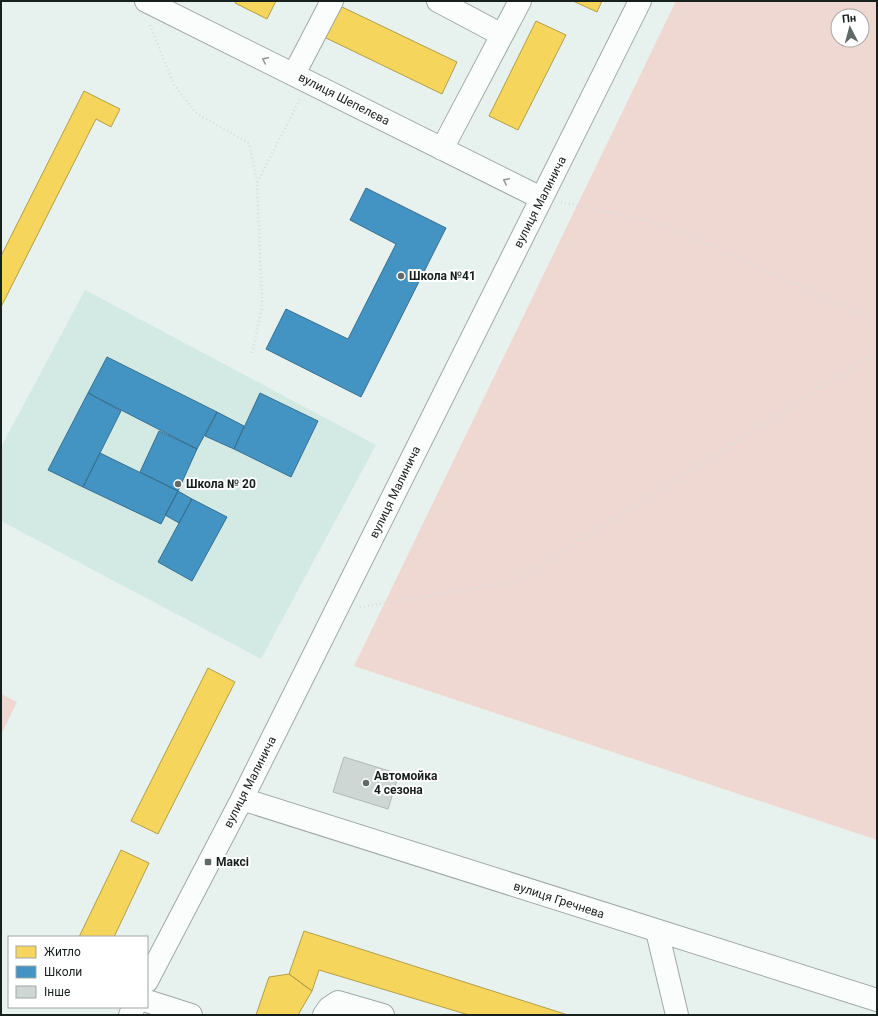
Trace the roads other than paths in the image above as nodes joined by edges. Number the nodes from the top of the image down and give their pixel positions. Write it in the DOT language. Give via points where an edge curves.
graph roads {
  1 [pos="332,1"];
  2 [pos="438,1"];
  3 [pos="520,1"];
  4 [pos="640,1"];
  5 [pos="151,3"];
  6 [pos="502,35"];
  7 [pos="301,78"];
  8 [pos="442,149"];
  9 [pos="541,198"];
  10 [pos="242,799"];
  11 [pos="657,931"];
  12 [pos="148,979"];
  13 [pos="877,1000"];
  14 [pos="148,1001"];
  15 [pos="191,1015"];
  16 [pos="324,1015"];
  17 [pos="383,1015"];
  18 [pos="677,1015"];
  1 -- 7 [label="street"];
  2 -- 6 [label="street"];
  3 -- 6 [label="street"];
  4 -- 9 [label="street, вулиця Малинича"];
  7 -- 5 [label="street, вулиця Шепелєва, one-way"];
  6 -- 8 [label="street"];
  7 -- 8 [label="street, вулиця Шепелєва"];
  9 -- 8 [label="street, вулиця Шепелєва, one-way"];
  9 -- 10 [label="street, вулиця Малинича"];
  10 -- 11 [label="street, вулиця Гречнева"];
  10 -- 12 [label="street, вулиця Малинича"];
  11 -- 13 [label="street, вулиця Гречнева"];
  11 -- 18 [label="street"];
  14 -- 15 [label="street"];
  16 -- 17 [label="street" via="338,1002"];
}
